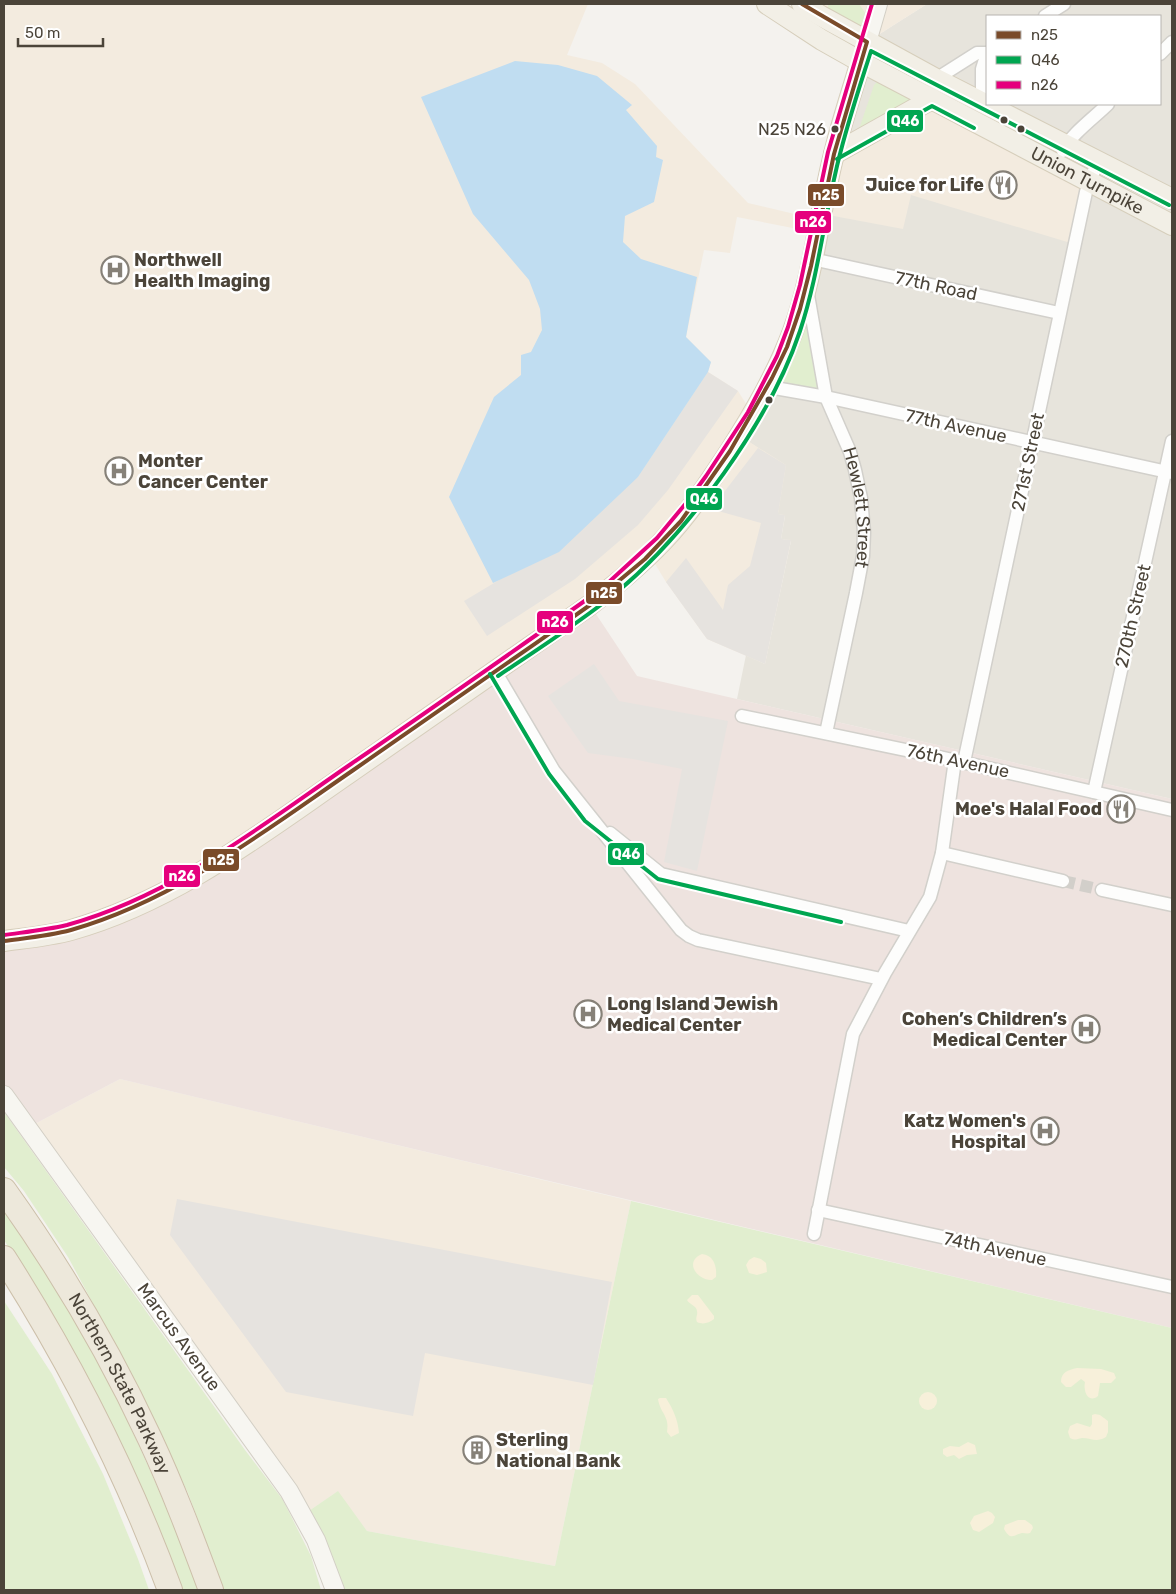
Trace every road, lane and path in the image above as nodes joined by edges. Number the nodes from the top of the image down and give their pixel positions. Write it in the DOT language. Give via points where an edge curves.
graph roads {
  1 [pos="767,4"];
  2 [pos="802,4"];
  3 [pos="878,4"];
  4 [pos="1064,4"];
  5 [pos="1047,15"];
  6 [pos="867,42"];
  7 [pos="1172,42"];
  8 [pos="986,53"];
  9 [pos="1161,53"];
  10 [pos="986,56"];
  11 [pos="861,62"];
  12 [pos="936,79"];
  13 [pos="932,99"];
  14 [pos="982,103"];
  15 [pos="1107,105"];
  16 [pos="1065,146"];
  17 [pos="834,154"];
  18 [pos="1097,163"];
  19 [pos="1057,165"];
  20 [pos="1089,181"];
  21 [pos="1172,200"];
  22 [pos="1172,225"];
  23 [pos="812,259"];
  24 [pos="806,286"];
  25 [pos="1059,313"];
  26 [pos="769,387"];
  27 [pos="826,397"];
  28 [pos="1172,441"];
  29 [pos="1032,442"];
  30 [pos="1169,472"];
  31 [pos="495,671"];
  32 [pos="742,716"];
  33 [pos="826,733"];
  34 [pos="959,761"];
  35 [pos="1094,792"];
  36 [pos="1172,810"];
  37 [pos="590,817"];
  38 [pos="942,853"];
  39 [pos="1063,881"];
  40 [pos="1102,890"];
  41 [pos="1172,905"];
  42 [pos="909,931"];
  43 [pos="26,938"];
  44 [pos="4,941"];
  45 [pos="4,950"];
  46 [pos="881,980"];
  47 [pos="4,1095"];
  48 [pos="4,1190"];
  49 [pos="818,1210"];
  50 [pos="814,1234"];
  51 [pos="4,1258"];
  52 [pos="1172,1287"];
  53 [pos="4,1288"];
  54 [pos="124,1476"];
  55 [pos="170,1590"];
  56 [pos="211,1590"];
  57 [pos="335,1590"];
  1 -- 11 [label="main road, Union Turnpike"];
  2 -- 6 [label="main road, Union Turnpike"];
  3 -- 6 [label="main road"];
  4 -- 5 [label="street"];
  6 -- 11 [label="main road"];
  6 -- 12 [label="main road, Union Turnpike"];
  7 -- 9 [label="street"];
  8 -- 12 [label="street" via="978,53"];
  10 -- 14 [label="street" via="982,69"];
  11 -- 13 [label="main road, Union Turnpike"];
  11 -- 17 [label="main road"];
  12 -- 14 [label="main road, Union Turnpike"];
  13 -- 17 [label="main road"];
  13 -- 19 [label="main road, Union Turnpike"];
  14 -- 16 [label="main road, Union Turnpike"];
  15 -- 16 [label="street"];
  16 -- 18 [label="main road, Union Turnpike"];
  16 -- 19 [label="street"];
  17 -- 23 [label="main road"];
  18 -- 20 [label="street, 271st Street"];
  18 -- 21 [label="main road, Union Turnpike"];
  19 -- 20 [label="main road, Union Turnpike"];
  20 -- 22 [label="main road, Union Turnpike"];
  20 -- 25 [label="street, 271st Street"];
  23 -- 24 [label="main road"];
  23 -- 25 [label="street, 77th Road"];
  24 -- 26 [label="main road" via="794,329"];
  24 -- 27 [label="street, Hewlett Street"];
  25 -- 29 [label="street, 271st Street"];
  26 -- 27 [label="street, 77th Avenue"];
  26 -- 31 [label="main road" via="711,480 662,542 590,605"];
  27 -- 29 [label="street, 77th Avenue"];
  27 -- 33 [label="street, Hewlett Street" via="850,452 861,498 864,532 863,556"];
  28 -- 30 [label="street, 270th Street"];
  29 -- 30 [label="street, 77th Avenue"];
  29 -- 34 [label="street, 271st Street"];
  30 -- 35 [label="street, 270th Street"];
  31 -- 37 [label="street" via="554,771"];
  31 -- 43 [label="main road" via="205,870 120,913 70,930"];
  32 -- 33 [label="street, 76th Avenue"];
  33 -- 34 [label="street, 76th Avenue"];
  34 -- 35 [label="street, 76th Avenue"];
  34 -- 38 [label="street, 271st Street"];
  35 -- 36 [label="street, 76th Avenue"];
  37 -- 42 [label="street" via="661,874"];
  37 -- 46 [label="street" via="689,936"];
  38 -- 39 [label="street"];
  38 -- 42 [label="street, 271st Street" via="930,897"];
  40 -- 41 [label="street"];
  42 -- 46 [label="street, 271st Street"];
  43 -- 44 [label="main road"];
  43 -- 45 [label="main road"];
  46 -- 49 [label="street, 271st Street" via="853,1034"];
  47 -- 57 [label="main road, Marcus Avenue" via="290,1491 316,1540"];
  48 -- 56 [label="highway, Northern State Parkway" via="63,1278 113,1364 167,1478"];
  49 -- 50 [label="street, 271st Street"];
  49 -- 52 [label="street, 74th Avenue"];
  51 -- 54 [label="highway, Northern State Parkway" via="69,1365"];
  53 -- 54 [label="highway"];
  54 -- 55 [label="highway, Northern State Parkway"];
}
